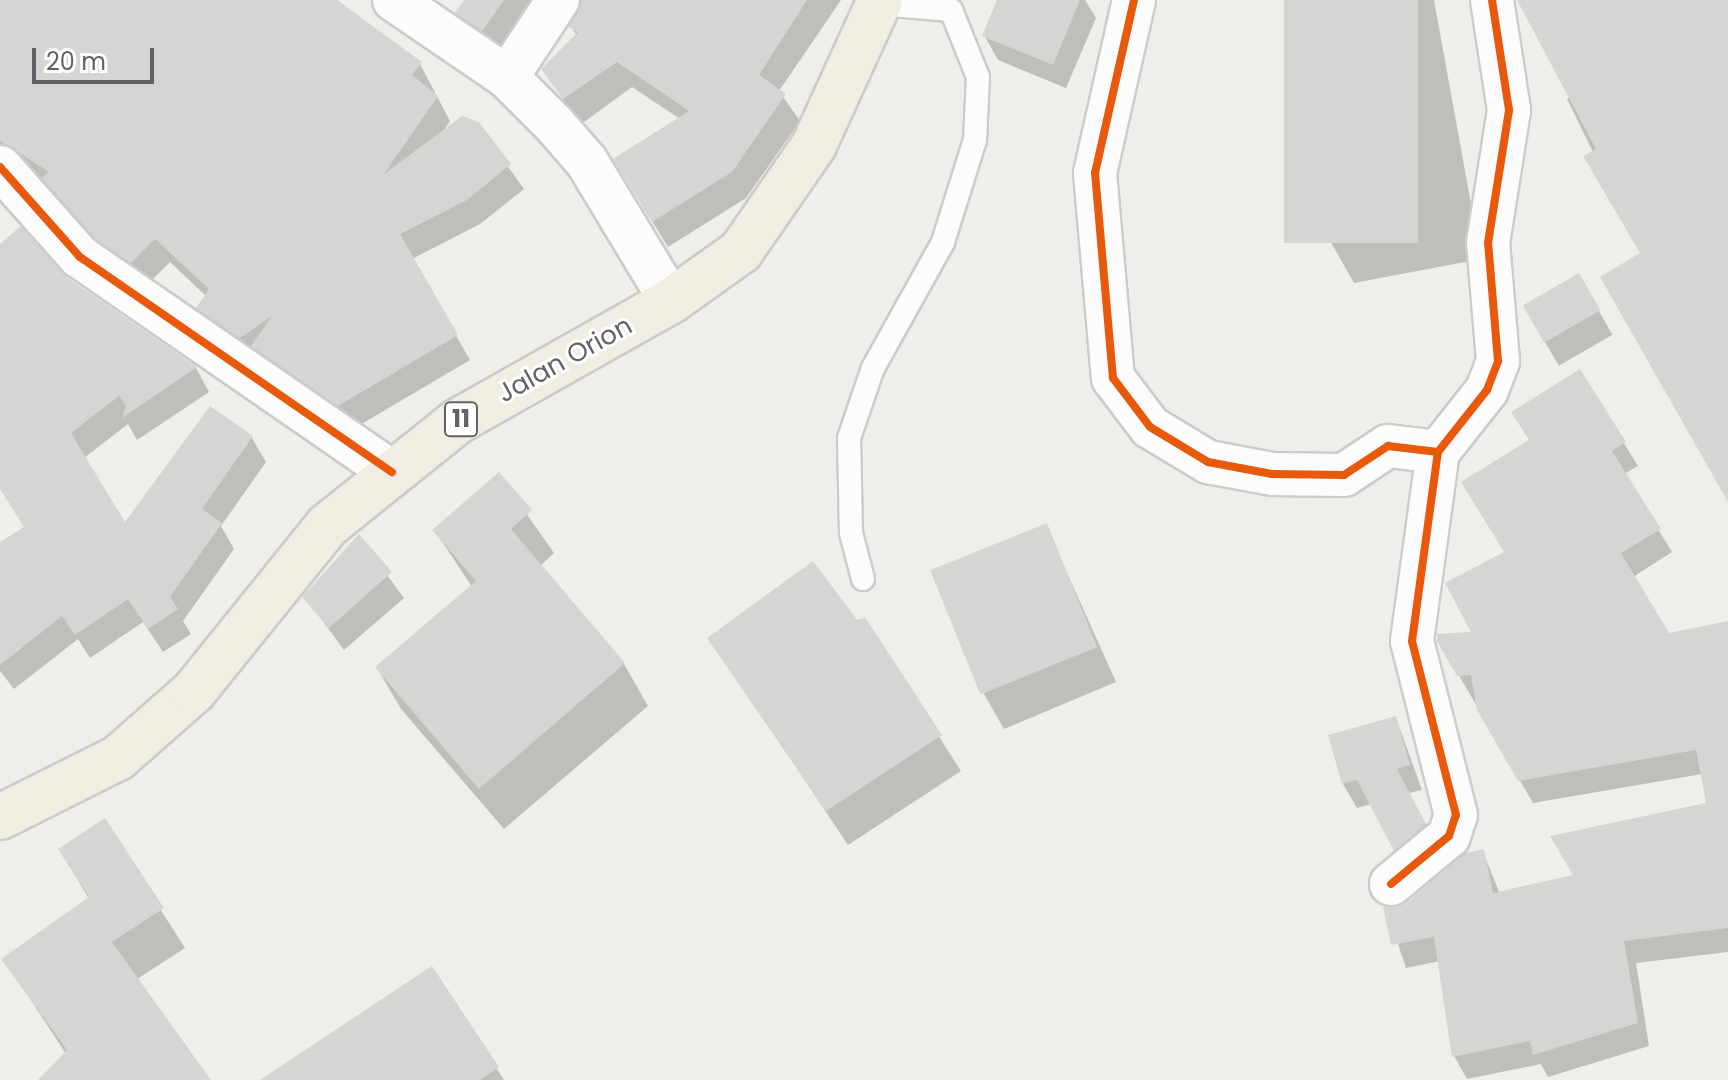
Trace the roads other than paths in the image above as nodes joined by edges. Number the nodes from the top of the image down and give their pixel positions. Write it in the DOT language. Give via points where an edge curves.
graph roads {
  1 [pos="394,0"];
  2 [pos="558,0"];
  3 [pos="1134,0"];
  4 [pos="1492,0"];
  5 [pos="880,2"];
  6 [pos="507,77"];
  7 [pos="0,167"];
  8 [pos="671,301"];
  9 [pos="1438,452"];
  10 [pos="392,472"];
  11 [pos="863,579"];
  12 [pos="3,813"];
  13 [pos="1391,884"];
  1 -- 6 [label="street"];
  2 -- 6 [label="street"];
  3 -- 9 [label="street" via="1095,173 1113,378 1150,427 1208,462 1272,474 1344,475 1388,446"];
  4 -- 9 [label="street" via="1509,110 1488,243 1498,361 1487,390"];
  5 -- 8 [label="highway, Jalan Orion / 11" via="864,49 778,206 741,251"];
  5 -- 11 [label="lane" via="951,10 978,77 975,140 943,242 873,368 851,428 851,533"];
  6 -- 8 [label="street" via="587,162"];
  7 -- 10 [label="street" via="80,257"];
  8 -- 10 [label="highway, Jalan Orion / 11" via="458,421"];
  9 -- 13 [label="street" via="1412,641 1456,815 1449,836"];
  10 -- 12 [label="highway, Jalan Orion / 11" via="327,526 194,691 118,758"];
}
